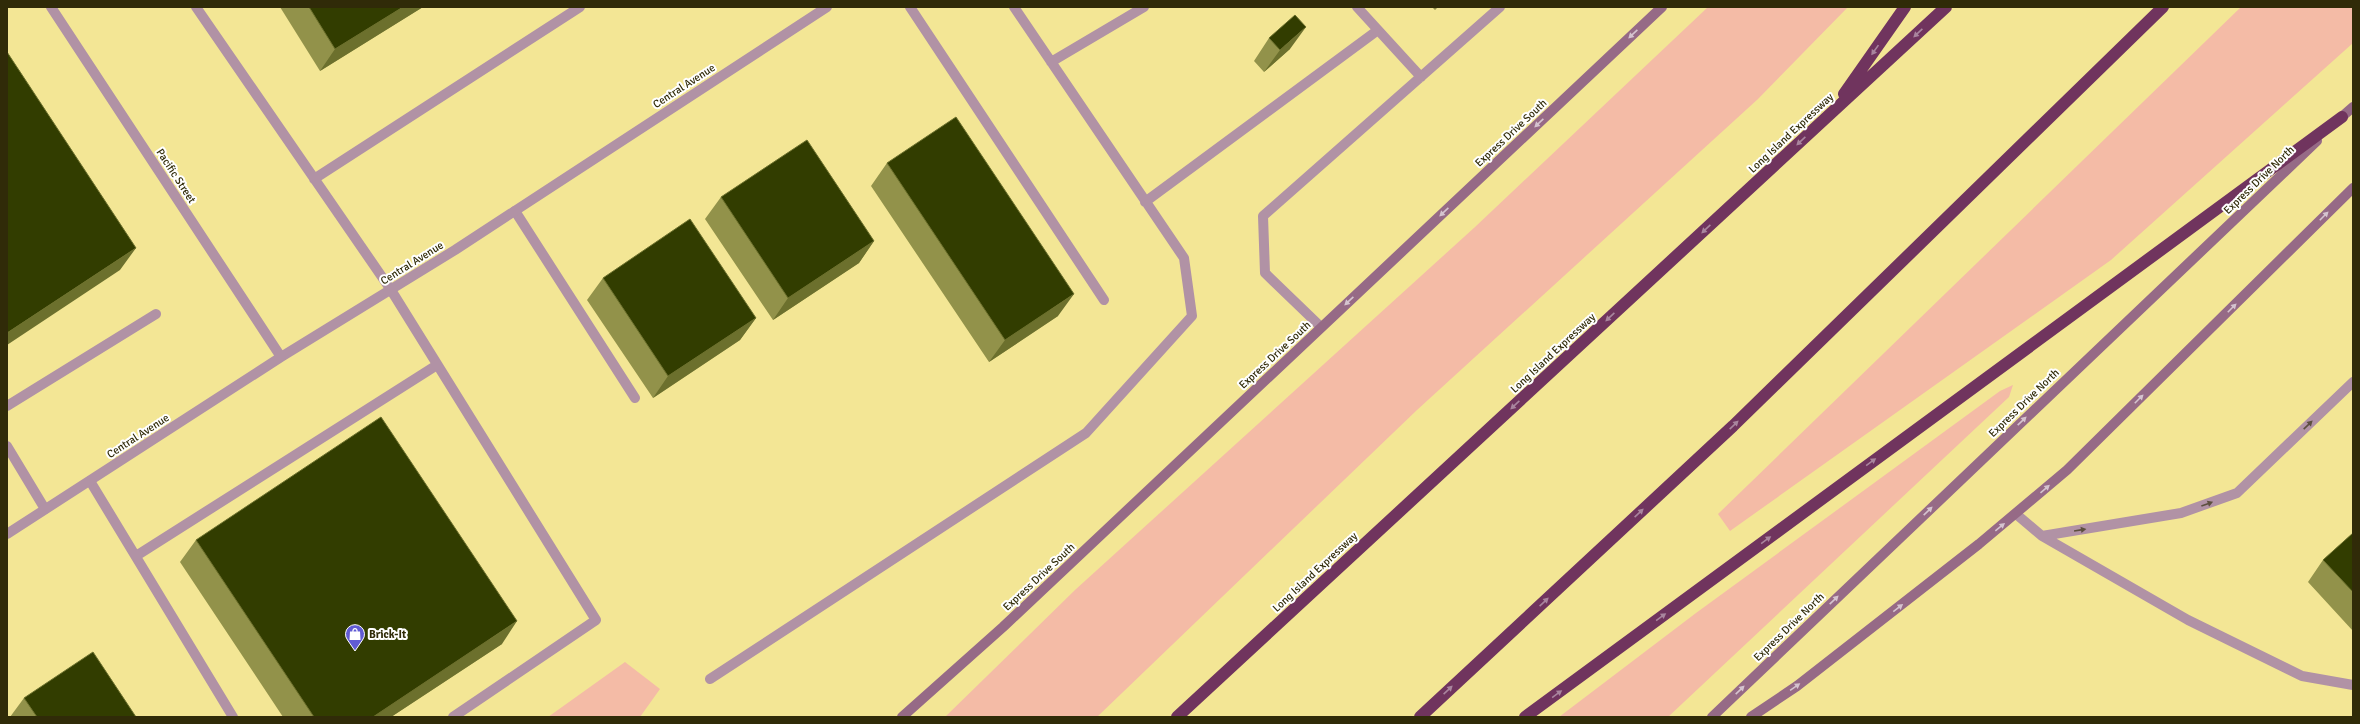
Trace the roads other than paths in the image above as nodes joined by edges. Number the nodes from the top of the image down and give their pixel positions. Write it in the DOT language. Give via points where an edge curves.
graph roads {
  1 [pos="51,7"];
  2 [pos="196,7"];
  3 [pos="580,7"];
  4 [pos="827,7"];
  5 [pos="910,7"];
  6 [pos="1014,7"];
  7 [pos="1144,7"];
  8 [pos="1357,7"];
  9 [pos="1500,7"];
  10 [pos="1662,7"];
  11 [pos="1905,7"];
  12 [pos="1946,7"];
  13 [pos="2164,7"];
  14 [pos="1378,30"];
  15 [pos="1051,62"];
  16 [pos="1422,77"];
  17 [pos="2353,107"];
  18 [pos="1830,114"];
  19 [pos="2342,117"];
  20 [pos="314,179"];
  21 [pos="2353,188"];
  22 [pos="1145,202"];
  23 [pos="515,211"];
  24 [pos="391,290"];
  25 [pos="1104,300"];
  26 [pos="156,314"];
  27 [pos="1321,327"];
  28 [pos="281,357"];
  29 [pos="437,365"];
  30 [pos="2353,382"];
  31 [pos="634,398"];
  32 [pos="7,406"];
  33 [pos="7,446"];
  34 [pos="90,481"];
  35 [pos="45,510"];
  36 [pos="2016,514"];
  37 [pos="7,534"];
  38 [pos="2042,536"];
  39 [pos="136,556"];
  40 [pos="710,679"];
  41 [pos="2353,685"];
  42 [pos="233,717"];
  43 [pos="453,717"];
  44 [pos="902,717"];
  45 [pos="1177,717"];
  46 [pos="1420,717"];
  47 [pos="1526,717"];
  48 [pos="1712,717"];
  49 [pos="1751,717"];
  1 -- 28 [label="street, Pacific Street"];
  2 -- 20 [label="street"];
  3 -- 20 [label="street"];
  4 -- 23 [label="street, Central Avenue"];
  5 -- 25 [label="street"];
  6 -- 15 [label="street"];
  7 -- 15 [label="street"];
  8 -- 14 [label="street"];
  9 -- 16 [label="street"];
  10 -- 27 [label="main road, Express Drive South, one-way"];
  11 -- 18 [label="highway, one-way"];
  12 -- 18 [label="highway, Long Island Expressway, one-way"];
  46 -- 13 [label="highway, one-way" via="1733,426"];
  14 -- 16 [label="street"];
  14 -- 22 [label="street"];
  15 -- 22 [label="street"];
  16 -- 27 [label="street" via="1263,216 1265,273"];
  17 -- 19 [label="main road, Express Drive North"];
  18 -- 45 [label="highway, Long Island Expressway, one-way"];
  47 -- 19 [label="highway, one-way"];
  48 -- 19 [label="main road, Express Drive North, one-way"];
  20 -- 24 [label="street"];
  36 -- 21 [label="main road, one-way" via="2067,470"];
  22 -- 40 [label="street" via="1184,258 1192,316 1086,433"];
  23 -- 24 [label="street, Central Avenue"];
  23 -- 31 [label="street"];
  24 -- 28 [label="street, Central Avenue"];
  24 -- 29 [label="street"];
  26 -- 32 [label="street"];
  27 -- 44 [label="main road, Express Drive South" via="1003,627"];
  28 -- 34 [label="street, Central Avenue"];
  29 -- 39 [label="street"];
  29 -- 43 [label="street" via="596,620"];
  38 -- 30 [label="street, one-way" via="2181,513 2237,493"];
  33 -- 35 [label="street"];
  34 -- 35 [label="street, Central Avenue"];
  34 -- 39 [label="street"];
  35 -- 37 [label="street, Central Avenue"];
  36 -- 38 [label="street"];
  49 -- 36 [label="main road, one-way" via="1797,686"];
  38 -- 41 [label="street" via="2188,620 2302,676"];
  39 -- 42 [label="street"];
}
